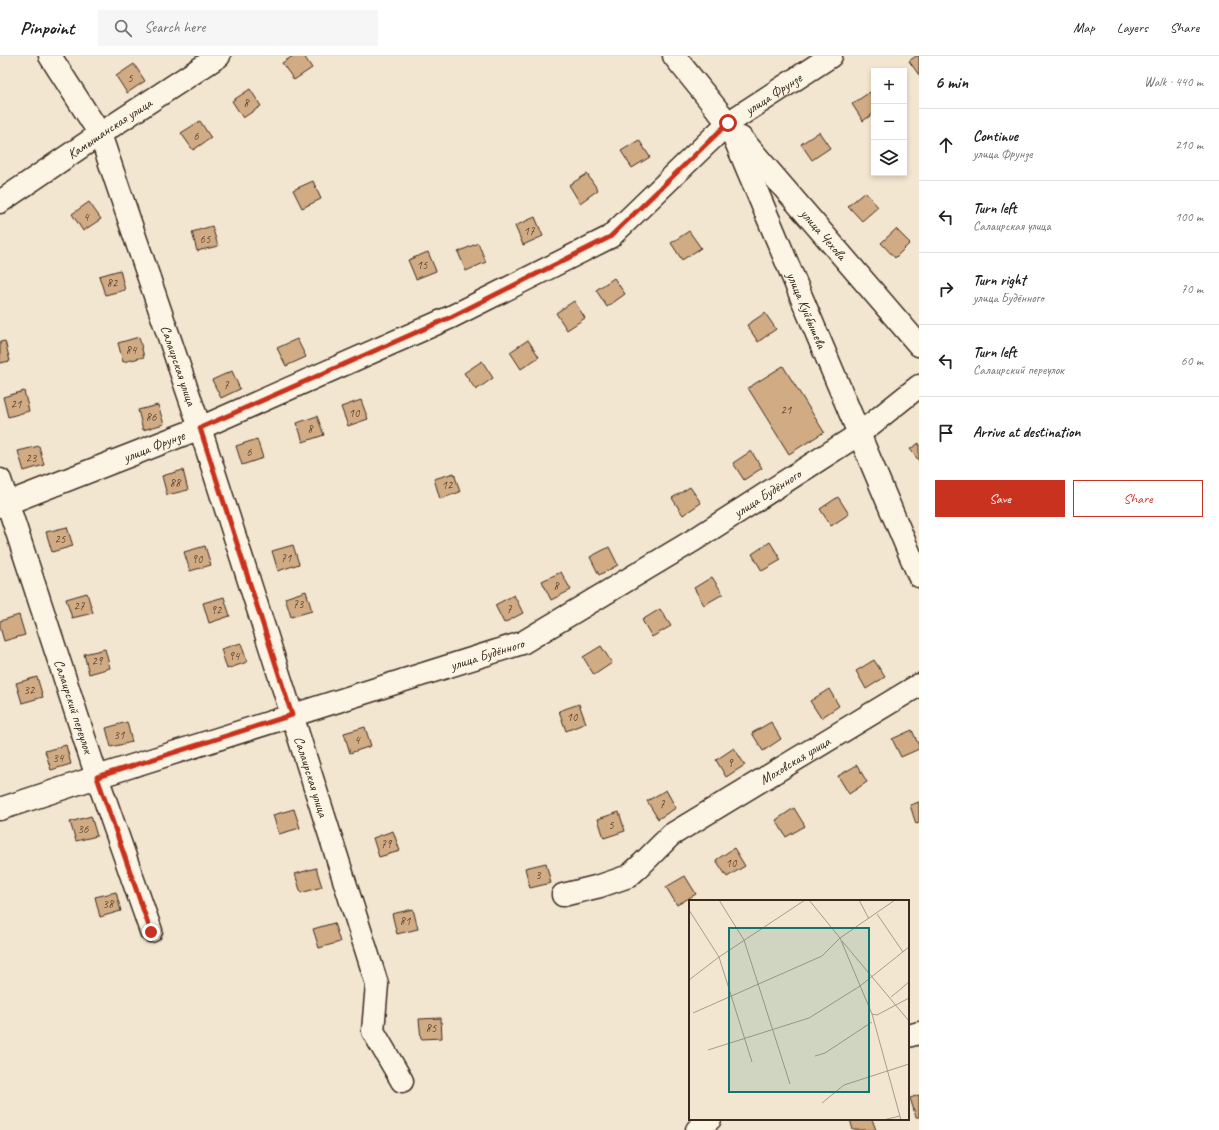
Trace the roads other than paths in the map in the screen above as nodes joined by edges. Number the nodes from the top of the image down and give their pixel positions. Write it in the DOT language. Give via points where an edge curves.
graph roads {
  1 [pos="50,56"];
  2 [pos="219,56"];
  3 [pos="674,56"];
  4 [pos="831,56"];
  5 [pos="728,123"];
  6 [pos="100,134"];
  7 [pos="0,202"];
  8 [pos="919,345"];
  9 [pos="919,386"];
  10 [pos="200,428"];
  11 [pos="859,434"];
  12 [pos="0,480"];
  13 [pos="3,504"];
  14 [pos="919,576"];
  15 [pos="919,685"];
  16 [pos="292,715"];
  17 [pos="97,777"];
  18 [pos="0,809"];
  19 [pos="563,895"];
  20 [pos="151,932"];
  21 [pos="919,1033"];
  22 [pos="909,1036"];
  23 [pos="402,1081"];
  24 [pos="709,1120"];
  25 [pos="697,1130"];
  1 -- 6 [label="street, Салаирская улица"];
  2 -- 6 [label="street, Камышанская улица"];
  3 -- 5 [label="street, улица Куйбышева"];
  4 -- 5 [label="street, улица Фрунзе"];
  5 -- 8 [label="street, улица Чехова"];
  5 -- 10 [label="street, улица Фрунзе" via="610,237 451,317"];
  5 -- 11 [label="street, улица Куйбышева"];
  6 -- 7 [label="street, Камышанская улица"];
  6 -- 10 [label="street, Салаирская улица"];
  9 -- 11 [label="street, улица Будённого"];
  10 -- 13 [label="street, улица Фрунзе"];
  10 -- 16 [label="street, Салаирская улица"];
  11 -- 14 [label="street, улица Куйбышева"];
  11 -- 16 [label="street, улица Будённого" via="694,540 522,643"];
  12 -- 13 [label="street, Салаирский переулок"];
  13 -- 17 [label="street, Салаирский переулок"];
  15 -- 19 [label="street, Моховская улица" via="671,835 629,876"];
  16 -- 17 [label="street, улица Будённого"];
  16 -- 23 [label="street, Салаирская улица" via="377,984 373,1031"];
  17 -- 18 [label="street, улица Будённого"];
  17 -- 20 [label="street, Салаирский переулок"];
  21 -- 22 [label="street"];
  24 -- 25 [label="street"];
}
